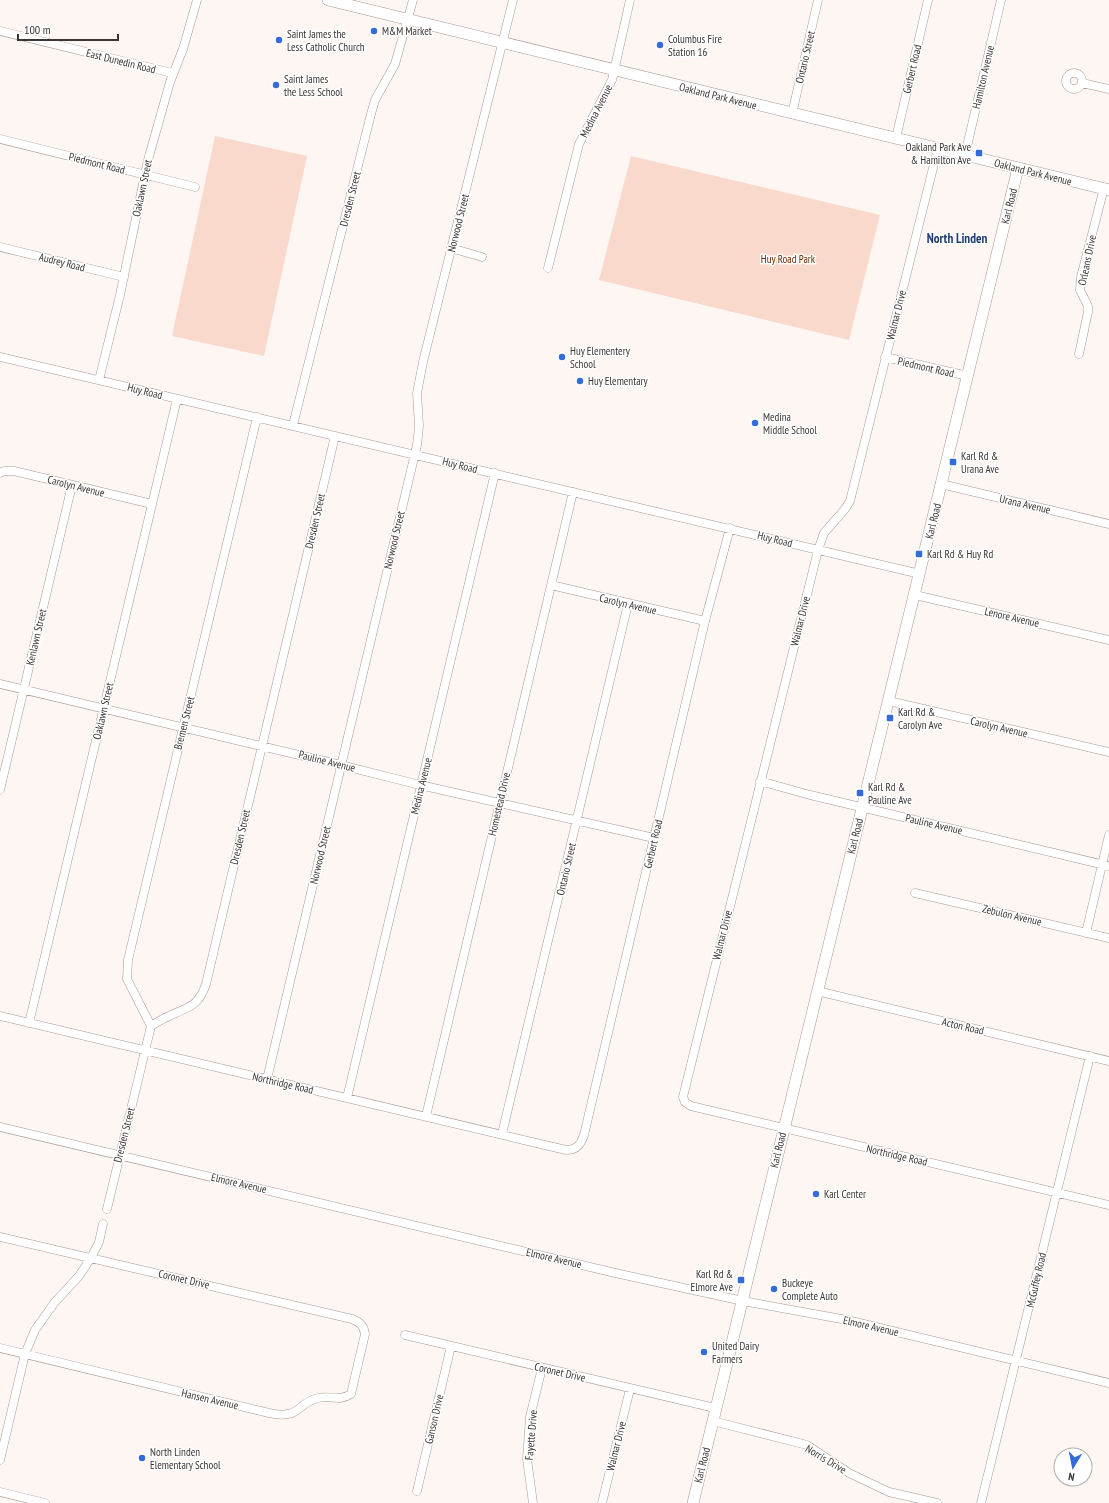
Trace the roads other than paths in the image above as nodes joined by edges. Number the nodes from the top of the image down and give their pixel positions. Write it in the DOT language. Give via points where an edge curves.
graph roads {
  1 [pos="197,0"];
  2 [pos="328,0"];
  3 [pos="413,0"];
  4 [pos="513,0"];
  5 [pos="630,0"];
  6 [pos="818,0"];
  7 [pos="928,0"];
  8 [pos="1002,0"];
  9 [pos="408,19"];
  10 [pos="0,31"];
  11 [pos="503,43"];
  12 [pos="614,70"];
  13 [pos="172,73"];
  14 [pos="1082,83"];
  15 [pos="1109,90"];
  16 [pos="792,114"];
  17 [pos="896,138"];
  18 [pos="0,139"];
  19 [pos="938,148"];
  20 [pos="965,155"];
  21 [pos="1018,168"];
  22 [pos="145,174"];
  23 [pos="195,187"];
  24 [pos="1106,189"];
  25 [pos="0,247"];
  26 [pos="451,248"];
  27 [pos="482,257"];
  28 [pos="548,268"];
  29 [pos="124,277"];
  30 [pos="1079,354"];
  31 [pos="0,357"];
  32 [pos="885,357"];
  33 [pos="968,376"];
  34 [pos="99,380"];
  35 [pos="177,399"];
  36 [pos="257,417"];
  37 [pos="293,425"];
  38 [pos="335,436"];
  39 [pos="415,453"];
  40 [pos="0,473"];
  41 [pos="495,473"];
  42 [pos="72,484"];
  43 [pos="941,484"];
  44 [pos="573,492"];
  45 [pos="152,504"];
  46 [pos="1109,524"];
  47 [pos="730,528"];
  48 [pos="818,550"];
  49 [pos="920,574"];
  50 [pos="551,585"];
  51 [pos="915,594"];
  52 [pos="628,604"];
  53 [pos="705,622"];
  54 [pos="1109,640"];
  55 [pos="0,684"];
  56 [pos="24,690"];
  57 [pos="889,701"];
  58 [pos="104,708"];
  59 [pos="183,727"];
  60 [pos="262,746"];
  61 [pos="1109,752"];
  62 [pos="341,764"];
  63 [pos="760,781"];
  64 [pos="420,785"];
  65 [pos="0,790"];
  66 [pos="500,802"];
  67 [pos="862,807"];
  68 [pos="577,820"];
  69 [pos="1109,835"];
  70 [pos="654,838"];
  71 [pos="1106,865"];
  72 [pos="915,892"];
  73 [pos="1086,933"];
  74 [pos="1109,938"];
  75 [pos="816,992"];
  76 [pos="0,1016"];
  77 [pos="29,1023"];
  78 [pos="151,1026"];
  79 [pos="145,1050"];
  80 [pos="1090,1056"];
  81 [pos="1109,1061"];
  82 [pos="266,1079"];
  83 [pos="347,1098"];
  84 [pos="685,1102"];
  85 [pos="426,1116"];
  86 [pos="0,1127"];
  87 [pos="783,1128"];
  88 [pos="502,1134"];
  89 [pos="566,1150"];
  90 [pos="119,1155"];
  91 [pos="1057,1192"];
  92 [pos="1109,1205"];
  93 [pos="107,1209"];
  94 [pos="104,1224"];
  95 [pos="0,1237"];
  96 [pos="91,1258"];
  97 [pos="741,1301"];
  98 [pos="364,1328"];
  99 [pos="406,1335"];
  100 [pos="451,1346"];
  101 [pos="0,1348"];
  102 [pos="25,1354"];
  103 [pos="1017,1361"];
  104 [pos="542,1368"];
  105 [pos="1109,1383"];
  106 [pos="630,1389"];
  107 [pos="715,1408"];
  108 [pos="713,1421"];
  109 [pos="0,1460"];
  110 [pos="0,1492"];
  111 [pos="417,1492"];
  112 [pos="45,1503"];
  113 [pos="533,1503"];
  114 [pos="602,1503"];
  115 [pos="693,1503"];
  116 [pos="937,1503"];
  117 [pos="981,1503"];
  1 -- 13 [label="street, Oaklawn Street" via="185,43"];
  2 -- 9 [label="main road, Oakland Park Avenue"];
  3 -- 9 [label="street, Dresden Street"];
  4 -- 11 [label="street, Norwood Street"];
  5 -- 12 [label="street, Medina Avenue"];
  6 -- 16 [label="street, Ontario Street"];
  7 -- 17 [label="street, Gerbert Road"];
  8 -- 20 [label="street, Hamilton Avenue"];
  9 -- 11 [label="main road, Oakland Park Avenue"];
  9 -- 37 [label="street, Dresden Street" via="395,64 375,100 371,114"];
  10 -- 13 [label="street, East Dunedin Road"];
  11 -- 12 [label="main road, Oakland Park Avenue"];
  11 -- 26 [label="street, Norwood Street"];
  12 -- 16 [label="main road, Oakland Park Avenue"];
  12 -- 28 [label="street, Medina Avenue" via="612,80 579,144"];
  13 -- 22 [label="street, Oaklawn Street"];
  14 -- 15 [label="street"];
  16 -- 17 [label="main road, Oakland Park Avenue"];
  17 -- 19 [label="main road, Oakland Park Avenue"];
  18 -- 22 [label="street, Piedmont Road"];
  19 -- 20 [label="main road, Oakland Park Avenue"];
  19 -- 32 [label="street, Walmar Drive"];
  20 -- 21 [label="main road, Oakland Park Avenue"];
  21 -- 24 [label="main road, Oakland Park Avenue"];
  21 -- 33 [label="main road, Karl Road"];
  22 -- 23 [label="street, Piedmont Road"];
  22 -- 29 [label="street, Oaklawn Street"];
  24 -- 30 [label="street, Orleans Drive" via="1081,277 1080,290 1088,306 1088,312"];
  25 -- 29 [label="street, Audrey Road"];
  26 -- 27 [label="street"];
  26 -- 39 [label="street, Norwood Street" via="419,379 419,434"];
  29 -- 34 [label="street, Oaklawn Street"];
  31 -- 34 [label="street, Huy Road"];
  32 -- 33 [label="street, Piedmont Road"];
  32 -- 48 [label="street, Walmar Drive" via="850,501 824,533"];
  33 -- 43 [label="main road, Karl Road"];
  34 -- 35 [label="street, Huy Road"];
  35 -- 36 [label="street, Huy Road"];
  35 -- 45 [label="street, Oaklawn Street"];
  36 -- 37 [label="street, Huy Road"];
  36 -- 59 [label="street, Bremen Street"];
  37 -- 38 [label="street, Huy Road"];
  38 -- 39 [label="street, Huy Road"];
  38 -- 60 [label="street, Dresden Street"];
  39 -- 41 [label="street, Huy Road"];
  39 -- 62 [label="street, Norwood Street"];
  40 -- 42 [label="street, Carolyn Avenue" via="14,471"];
  41 -- 44 [label="street, Huy Road"];
  41 -- 64 [label="street, Medina Avenue"];
  42 -- 45 [label="street, Carolyn Avenue"];
  42 -- 56 [label="street, Kenlawn Street"];
  43 -- 46 [label="street, Urana Avenue"];
  43 -- 49 [label="main road, Karl Road"];
  44 -- 47 [label="street, Huy Road"];
  44 -- 50 [label="street, Homestead Drive"];
  45 -- 58 [label="street, Oaklawn Street"];
  47 -- 48 [label="street, Huy Road"];
  47 -- 53 [label="street, Gerbert Road"];
  48 -- 49 [label="street, Huy Road"];
  48 -- 63 [label="street, Walmar Drive"];
  49 -- 51 [label="main road, Karl Road"];
  50 -- 52 [label="street, Carolyn Avenue"];
  50 -- 66 [label="street, Homestead Drive"];
  51 -- 54 [label="street, Lenore Avenue"];
  51 -- 57 [label="main road, Karl Road"];
  52 -- 53 [label="street, Carolyn Avenue"];
  52 -- 68 [label="street, Ontario Street"];
  53 -- 70 [label="street, Gerbert Road"];
  55 -- 56 [label="street, Pauline Avenue"];
  56 -- 58 [label="street, Pauline Avenue"];
  56 -- 65 [label="street, Kenlawn Street"];
  57 -- 61 [label="street, Carolyn Avenue"];
  57 -- 67 [label="main road, Karl Road"];
  58 -- 59 [label="street, Pauline Avenue"];
  58 -- 77 [label="street, Oaklawn Street"];
  59 -- 60 [label="street, Pauline Avenue"];
  59 -- 78 [label="street, Bremen Street" via="128,960 127,979"];
  60 -- 62 [label="street, Pauline Avenue"];
  60 -- 78 [label="street, Dresden Street" via="203,993 192,1006"];
  62 -- 64 [label="street, Pauline Avenue"];
  62 -- 82 [label="street, Norwood Street"];
  63 -- 67 [label="street, Pauline Avenue"];
  63 -- 84 [label="street, Walmar Drive" via="683,1092"];
  64 -- 66 [label="street, Pauline Avenue"];
  64 -- 83 [label="street, Medina Avenue"];
  66 -- 68 [label="street, Pauline Avenue"];
  66 -- 85 [label="street, Homestead Drive"];
  67 -- 71 [label="street, Pauline Avenue"];
  67 -- 75 [label="main road, Karl Road"];
  68 -- 70 [label="street, Pauline Avenue"];
  68 -- 88 [label="street, Ontario Street"];
  69 -- 71 [label="street"];
  70 -- 89 [label="street, Gerbert Road" via="584,1135 576,1148"];
  71 -- 73 [label="street"];
  72 -- 73 [label="street, Zebulon Avenue"];
  73 -- 74 [label="street, Zebulon Avenue"];
  75 -- 80 [label="street, Acton Road"];
  75 -- 87 [label="main road, Karl Road"];
  76 -- 77 [label="street, Northridge Road"];
  77 -- 79 [label="street, Northridge Road"];
  78 -- 79 [label="street, Dresden Street"];
  79 -- 82 [label="street, Northridge Road"];
  79 -- 90 [label="street, Dresden Street"];
  80 -- 81 [label="street, Acton Road"];
  80 -- 91 [label="street, McGuffey Road"];
  82 -- 83 [label="street, Northridge Road"];
  83 -- 85 [label="street, Northridge Road"];
  84 -- 87 [label="street, Northridge Road" via="692,1106"];
  85 -- 88 [label="street, Northridge Road"];
  86 -- 90 [label="street, Elmore Avenue"];
  87 -- 91 [label="street, Northridge Road"];
  87 -- 97 [label="main road, Karl Road"];
  88 -- 89 [label="street, Northridge Road"];
  90 -- 93 [label="street, Dresden Street"];
  90 -- 97 [label="street, Elmore Avenue"];
  91 -- 92 [label="street, Northridge Road"];
  91 -- 103 [label="street, McGuffey Road"];
  94 -- 96 [label="street"];
  95 -- 96 [label="street, Coronet Drive"];
  96 -- 98 [label="street, Coronet Drive" via="352,1318"];
  96 -- 102 [label="street" via="46,1314 35,1330"];
  97 -- 103 [label="street, Elmore Avenue" via="844,1319"];
  97 -- 107 [label="main road, Karl Road"];
  98 -- 102 [label="street, Hansen Avenue" via="365,1340 351,1394 339,1399 318,1398 287,1415"];
  99 -- 100 [label="street, Coronet Drive"];
  100 -- 104 [label="street, Coronet Drive"];
  100 -- 111 [label="street, Ganson Drive"];
  101 -- 102 [label="street, Hansen Avenue"];
  102 -- 109 [label="street"];
  103 -- 105 [label="street, Elmore Avenue"];
  103 -- 117 [label="street, McGuffey Road"];
  104 -- 106 [label="street, Coronet Drive"];
  104 -- 113 [label="street, Fayette Drive" via="530,1417 527,1459"];
  106 -- 107 [label="street, Coronet Drive"];
  106 -- 114 [label="street, Walmar Drive"];
  107 -- 108 [label="main road, Karl Road"];
  108 -- 115 [label="main road, Karl Road"];
  108 -- 116 [label="street, Norris Drive" via="807,1445 848,1472 889,1492"];
  110 -- 112 [label="street"];
}
